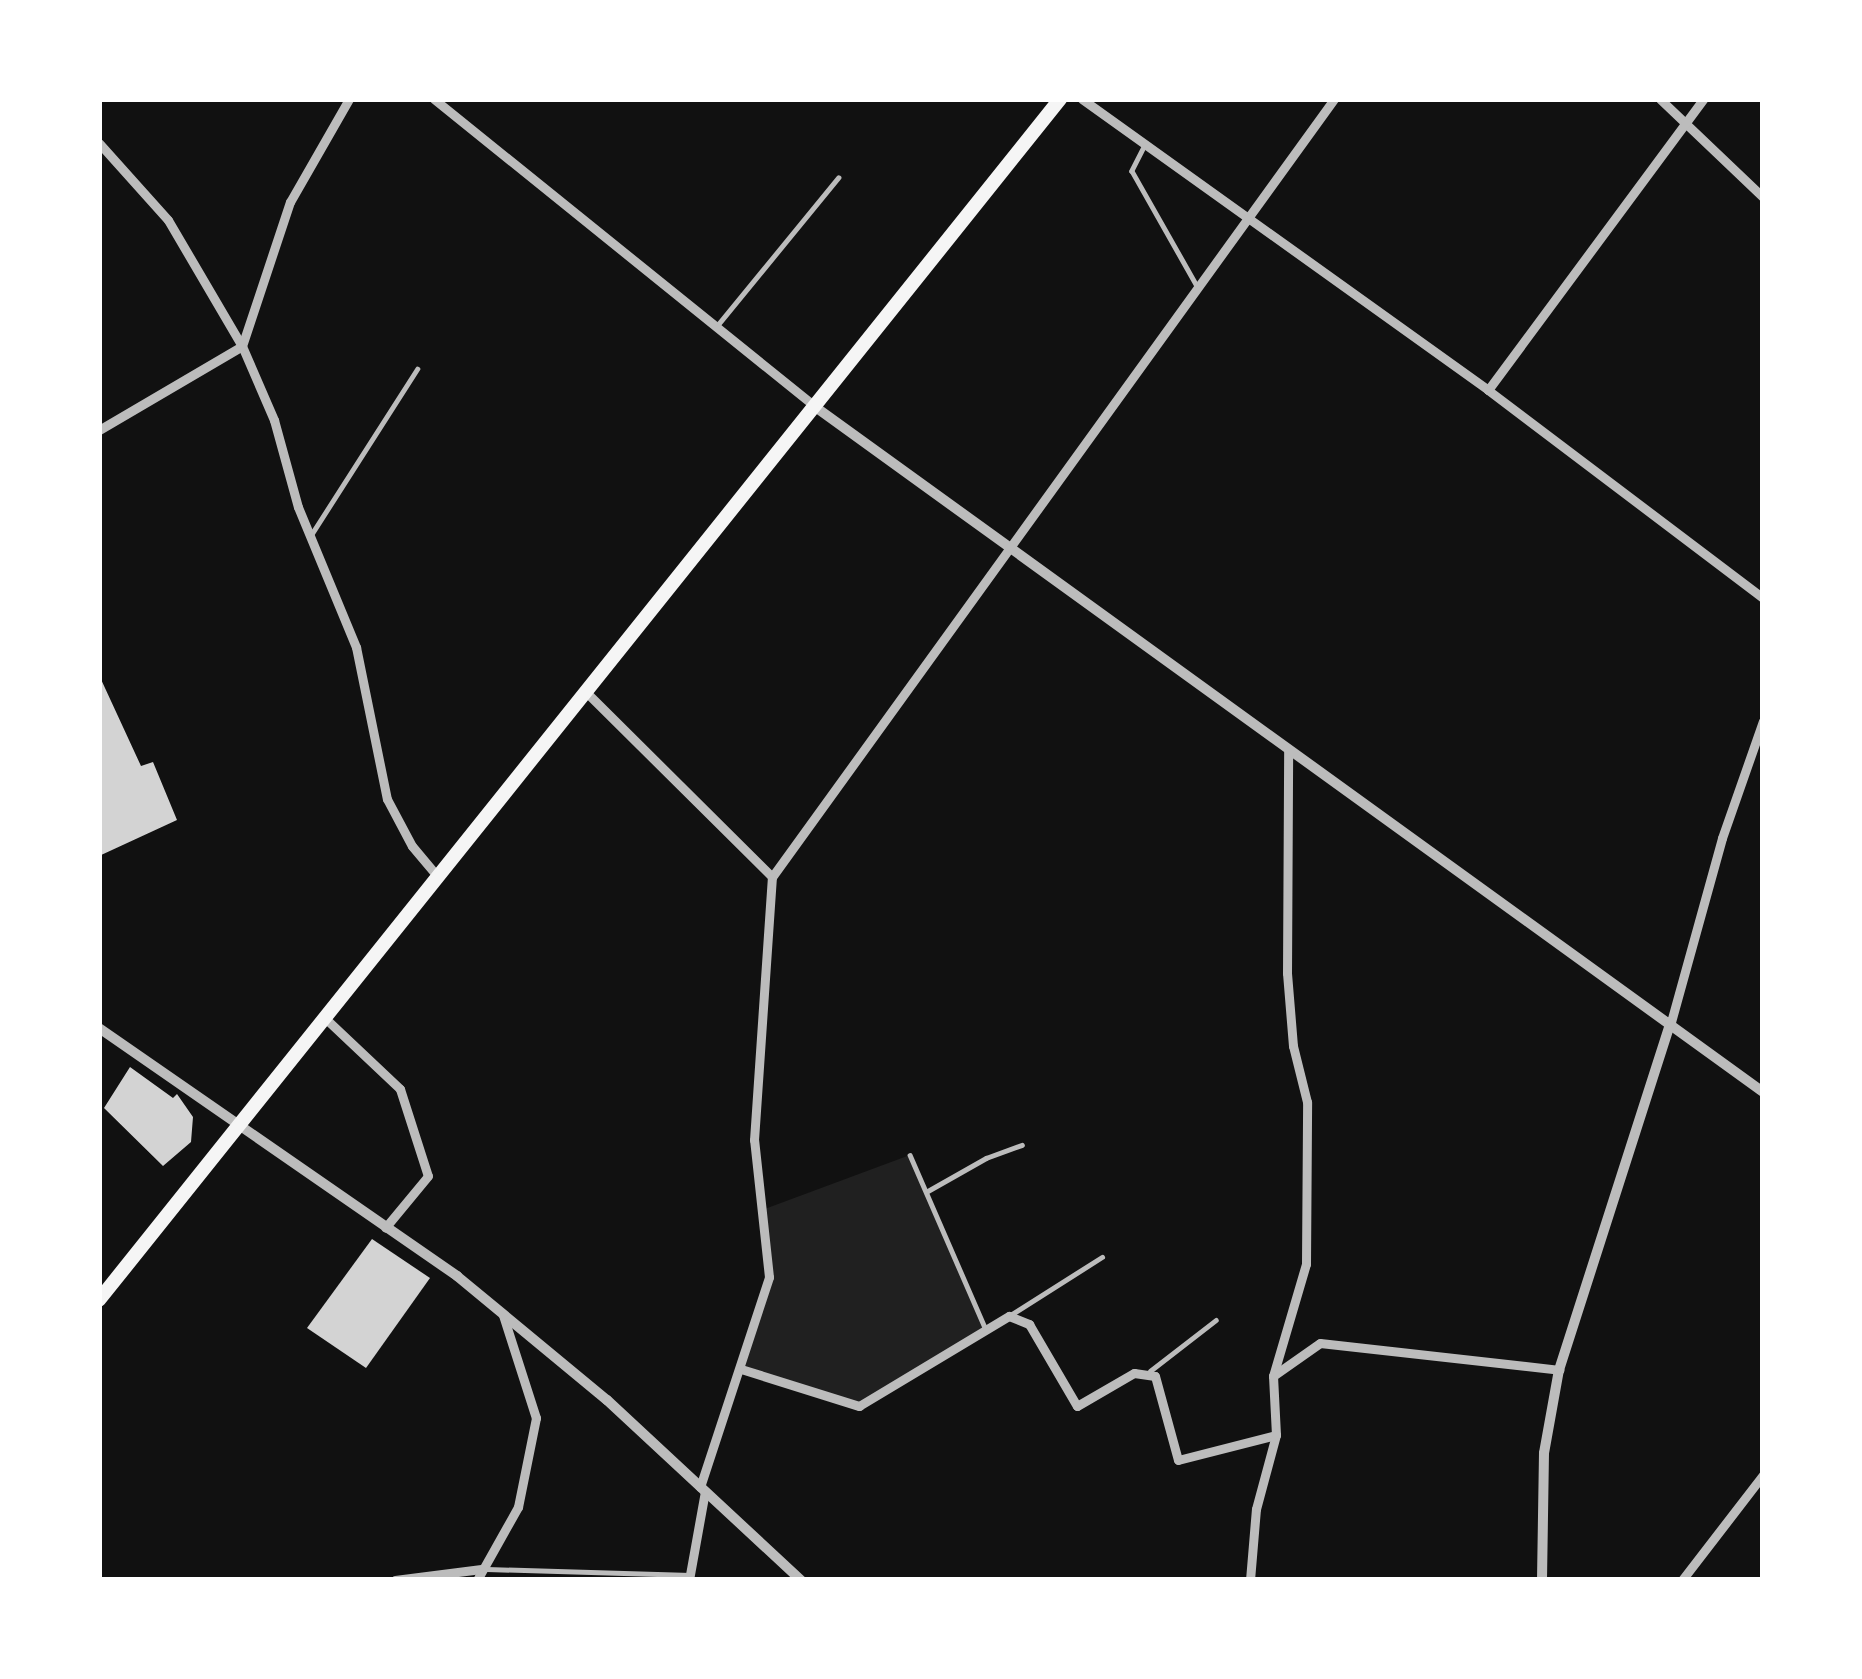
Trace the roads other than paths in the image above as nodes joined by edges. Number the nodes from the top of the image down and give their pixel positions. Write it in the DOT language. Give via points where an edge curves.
graph roads {
  1 [pos="349,99"];
  2 [pos="434,99"];
  3 [pos="1060,99"];
  4 [pos="1082,99"];
  5 [pos="1334,99"];
  6 [pos="1660,99"];
  7 [pos="1703,99"];
  8 [pos="1687,121"];
  9 [pos="99,143"];
  10 [pos="1145,144"];
  11 [pos="838,178"];
  12 [pos="1763,197"];
  13 [pos="1244,216"];
  14 [pos="1196,284"];
  15 [pos="716,327"];
  16 [pos="242,346"];
  17 [pos="417,369"];
  18 [pos="1488,390"];
  19 [pos="814,406"];
  20 [pos="99,430"];
  21 [pos="311,536"];
  22 [pos="1006,548"];
  23 [pos="1763,598"];
  24 [pos="586,692"];
  25 [pos="1763,721"];
  26 [pos="1288,749"];
  27 [pos="772,877"];
  28 [pos="438,878"];
  29 [pos="326,1019"];
  30 [pos="1671,1022"];
  31 [pos="99,1028"];
  32 [pos="1763,1092"];
  33 [pos="238,1128"];
  34 [pos="1022,1145"];
  35 [pos="910,1155"];
  36 [pos="926,1192"];
  37 [pos="385,1228"];
  38 [pos="1102,1257"];
  39 [pos="99,1300"];
  40 [pos="503,1315"];
  41 [pos="1010,1316"];
  42 [pos="1216,1320"];
  43 [pos="986,1330"];
  44 [pos="741,1369"];
  45 [pos="1559,1370"];
  46 [pos="1145,1375"];
  47 [pos="1273,1376"];
  48 [pos="1276,1436"];
  49 [pos="1763,1475"];
  50 [pos="702,1489"];
  51 [pos="479,1575"];
  52 [pos="690,1578"];
  53 [pos="395,1580"];
  54 [pos="802,1580"];
  55 [pos="1250,1580"];
  56 [pos="1542,1580"];
  57 [pos="1682,1580"];
  1 -- 16 [label="street" via="290,202"];
  2 -- 15 [label="street"];
  3 -- 19 [label="main road"];
  4 -- 10 [label="street"];
  5 -- 13 [label="street"];
  6 -- 8 [label="street"];
  7 -- 8 [label="street"];
  8 -- 12 [label="street"];
  8 -- 18 [label="street"];
  9 -- 16 [label="street" via="168,220"];
  10 -- 13 [label="street"];
  10 -- 14 [label="lane" via="1132,171"];
  11 -- 15 [label="lane"];
  13 -- 14 [label="street"];
  13 -- 18 [label="street"];
  14 -- 22 [label="street"];
  15 -- 19 [label="street"];
  16 -- 20 [label="street"];
  16 -- 21 [label="street"];
  17 -- 21 [label="lane"];
  18 -- 23 [label="street"];
  19 -- 22 [label="street"];
  19 -- 24 [label="main road"];
  21 -- 28 [label="street" via="368,684 387,799"];
  22 -- 26 [label="street"];
  22 -- 27 [label="street"];
  24 -- 27 [label="street"];
  24 -- 28 [label="main road"];
  25 -- 30 [label="street"];
  26 -- 30 [label="street"];
  26 -- 47 [label="street" via="1287,974 1309,1172 1306,1264"];
  27 -- 44 [label="street" via="754,1140 769,1277"];
  28 -- 29 [label="main road"];
  29 -- 33 [label="main road"];
  29 -- 37 [label="street" via="400,1089 428,1176"];
  30 -- 32 [label="street"];
  30 -- 45 [label="street"];
  31 -- 33 [label="street"];
  33 -- 37 [label="street"];
  33 -- 39 [label="main road"];
  34 -- 36 [label="lane"];
  35 -- 36 [label="lane"];
  36 -- 43 [label="lane"];
  37 -- 40 [label="street"];
  38 -- 41 [label="lane"];
  40 -- 50 [label="street"];
  40 -- 51 [label="street" via="536,1418 518,1507"];
  41 -- 43 [label="street"];
  41 -- 46 [label="street" via="1029,1324 1077,1406 1133,1373"];
  42 -- 46 [label="lane"];
  43 -- 44 [label="street" via="859,1406"];
  44 -- 50 [label="street"];
  45 -- 47 [label="street" via="1320,1343"];
  45 -- 56 [label="street" via="1544,1453"];
  46 -- 48 [label="street" via="1155,1376 1178,1460"];
  47 -- 48 [label="street"];
  48 -- 55 [label="street" via="1256,1509"];
  49 -- 57 [label="street"];
  50 -- 52 [label="street"];
  50 -- 54 [label="street"];
  51 -- 52 [label="lane"];
  51 -- 53 [label="street"];
}
